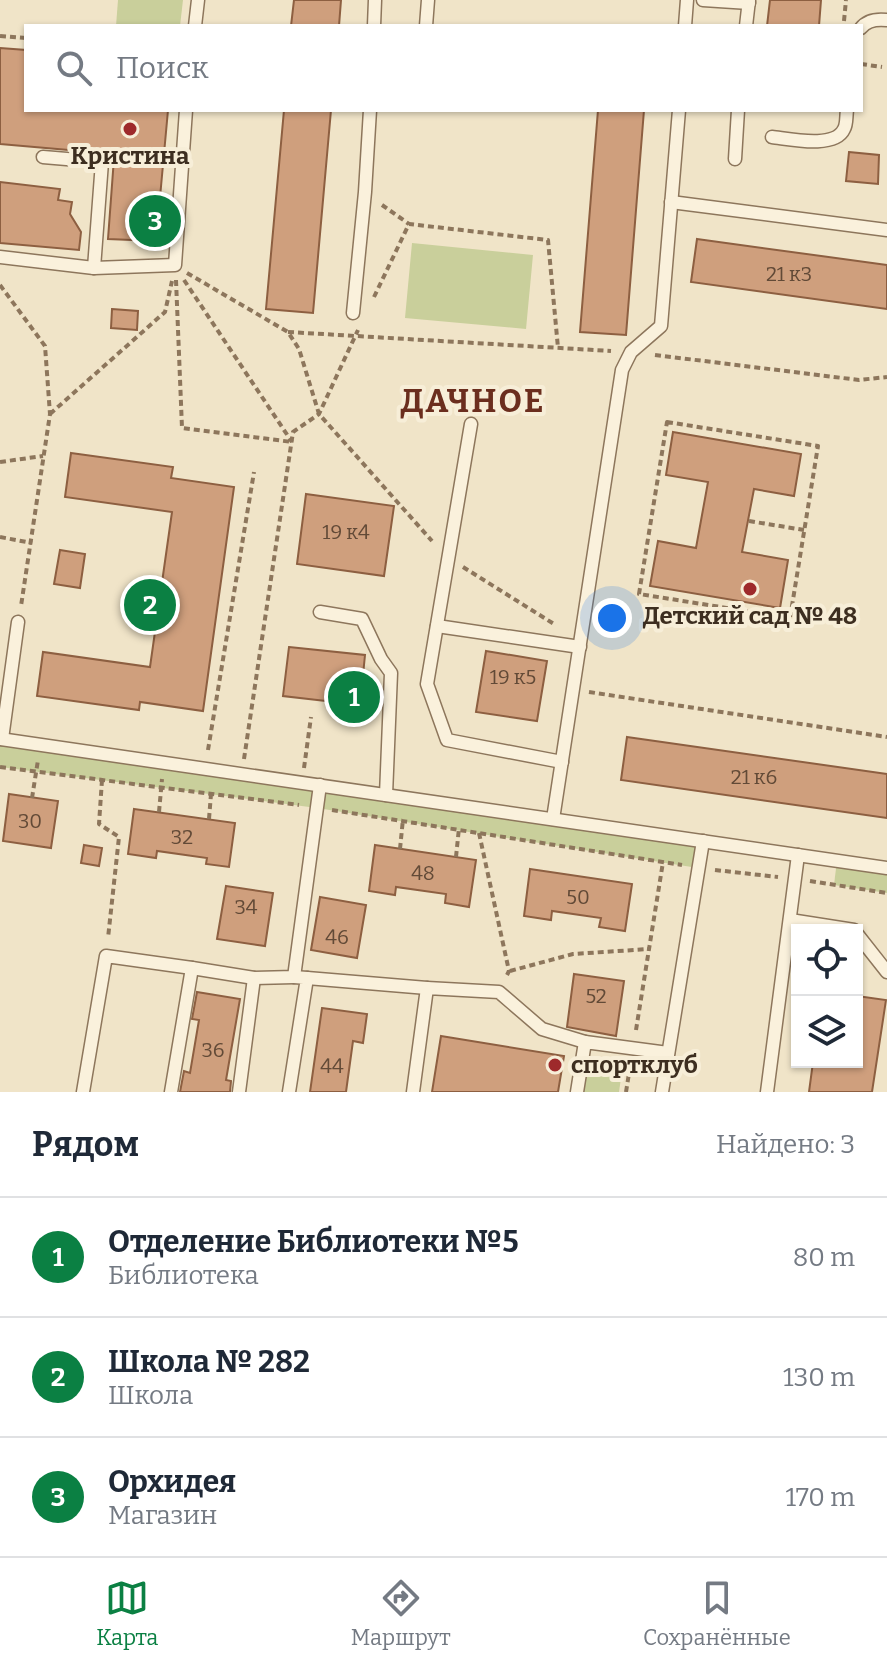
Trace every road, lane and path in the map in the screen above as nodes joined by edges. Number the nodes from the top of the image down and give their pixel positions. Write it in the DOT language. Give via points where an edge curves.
graph roads {
  1 [pos="198,0"];
  2 [pos="375,0"];
  3 [pos="428,0"];
  4 [pos="687,0"];
  5 [pos="703,0"];
  6 [pos="846,0"];
  7 [pos="749,2"];
  8 [pos="887,20"];
  9 [pos="195,24"];
  10 [pos="374,24"];
  11 [pos="426,24"];
  12 [pos="685,24"];
  13 [pos="746,24"];
  14 [pos="843,24"];
  15 [pos="863,25"];
  16 [pos="0,36"];
  17 [pos="24,38"];
  18 [pos="863,64"];
  19 [pos="882,67"];
  20 [pos="186,112"];
  21 [pos="370,112"];
  22 [pos="679,112"];
  23 [pos="738,112"];
  24 [pos="847,112"];
  25 [pos="772,137"];
  26 [pos="43,157"];
  27 [pos="735,159"];
  28 [pos="374,198"];
  29 [pos="671,202"];
  30 [pos="409,224"];
  31 [pos="887,230"];
  32 [pos="0,257"];
  33 [pos="175,265"];
  34 [pos="94,268"];
  35 [pos="0,285"];
  36 [pos="369,307"];
  37 [pos="358,317"];
  38 [pos="288,332"];
  39 [pos="355,335"];
  40 [pos="558,348"];
  41 [pos="50,414"];
  42 [pos="319,414"];
  43 [pos="471,424"];
  44 [pos="292,442"];
  45 [pos="43,456"];
  46 [pos="0,462"];
  47 [pos="254,472"];
  48 [pos="749,521"];
  49 [pos="804,530"];
  50 [pos="0,537"];
  51 [pos="32,543"];
  52 [pos="448,559"];
  53 [pos="320,612"];
  54 [pos="18,622"];
  55 [pos="437,626"];
  56 [pos="560,645"];
  57 [pos="580,647"];
  58 [pos="578,690"];
  59 [pos="311,717"];
  60 [pos="887,737"];
  61 [pos="1,739"];
  62 [pos="40,745"];
  63 [pos="562,762"];
  64 [pos="164,763"];
  65 [pos="0,767"];
  66 [pos="209,769"];
  67 [pos="36,771"];
  68 [pos="242,774"];
  69 [pos="102,780"];
  70 [pos="301,782"];
  71 [pos="320,785"];
  72 [pos="161,788"];
  73 [pos="211,794"];
  74 [pos="386,795"];
  75 [pos="405,797"];
  76 [pos="32,798"];
  77 [pos="462,806"];
  78 [pos="317,808"];
  79 [pos="159,812"];
  80 [pos="209,819"];
  81 [pos="553,819"];
  82 [pos="402,821"];
  83 [pos="459,830"];
  84 [pos="479,833"];
  85 [pos="703,841"];
  86 [pos="400,849"];
  87 [pos="798,855"];
  88 [pos="456,857"];
  89 [pos="663,862"];
  90 [pos="698,868"];
  91 [pos="887,868"];
  92 [pos="795,879"];
  93 [pos="887,893"];
  94 [pos="790,920"];
  95 [pos="110,922"];
  96 [pos="812,924"];
  97 [pos="863,942"];
  98 [pos="649,949"];
  99 [pos="192,968"];
  100 [pos="509,971"];
  101 [pos="887,972"];
  102 [pos="254,978"];
  103 [pos="300,978"];
  104 [pos="427,988"];
  105 [pos="499,992"];
  106 [pos="585,1042"];
  107 [pos="633,1048"];
  108 [pos="668,1053"];
  109 [pos="83,1092"];
  110 [pos="171,1092"];
  111 [pos="239,1092"];
  112 [pos="289,1092"];
  113 [pos="413,1092"];
  114 [pos="577,1092"];
  115 [pos="626,1092"];
  116 [pos="662,1092"];
  117 [pos="767,1092"];
  1 -- 9 [label="lane"];
  2 -- 10 [label="lane"];
  3 -- 11 [label="lane"];
  4 -- 12 [label="lane"];
  5 -- 7 [label="lane"];
  6 -- 14 [label="path"];
  7 -- 13 [label="lane"];
  8 -- 15 [label="lane"];
  16 -- 17 [label="path"];
  18 -- 19 [label="path"];
  20 -- 33 [label="lane"];
  21 -- 37 [label="lane"];
  22 -- 29 [label="lane"];
  23 -- 27 [label="lane"];
  24 -- 25 [label="lane" via="839,136 820,142"];
  26 -- 34 [label="lane" via="102,162"];
  28 -- 30 [label="path"];
  29 -- 31 [label="lane"];
  29 -- 57 [label="lane" via="661,326 631,352 622,370"];
  30 -- 36 [label="path"];
  30 -- 40 [label="path" via="548,240"];
  32 -- 34 [label="lane"];
  33 -- 34 [label="lane"];
  33 -- 38 [label="path"];
  33 -- 41 [label="path" via="165,312"];
  33 -- 44 [label="path"];
  33 -- 44 [label="path" via="182,428"];
  35 -- 41 [label="path" via="45,346"];
  37 -- 39 [label="path"];
  38 -- 39 [label="path"];
  38 -- 42 [label="path" via="299,349"];
  39 -- 42 [label="path"];
  41 -- 45 [label="path"];
  42 -- 44 [label="path" via="293,432"];
  42 -- 52 [label="path"];
  43 -- 52 [label="lane"];
  44 -- 68 [label="path"];
  45 -- 46 [label="path"];
  45 -- 51 [label="path"];
  47 -- 66 [label="path"];
  48 -- 49 [label="path"];
  49 -- 49 [label="path" via="790,618 639,594 667,422 818,446"];
  50 -- 51 [label="path"];
  51 -- 54 [label="path"];
  52 -- 55 [label="lane"];
  52 -- 56 [label="path" via="553,623"];
  53 -- 74 [label="lane" via="362,619 391,673"];
  54 -- 61 [label="lane"];
  55 -- 56 [label="lane"];
  55 -- 63 [label="lane" via="427,684 447,740"];
  56 -- 57 [label="lane"];
  57 -- 63 [label="lane"];
  58 -- 60 [label="path"];
  59 -- 70 [label="path"];
  61 -- 62 [label="lane"];
  62 -- 64 [label="lane"];
  62 -- 67 [label="path"];
  63 -- 81 [label="lane"];
  64 -- 66 [label="lane"];
  64 -- 72 [label="path"];
  65 -- 67 [label="path"];
  66 -- 68 [label="lane"];
  66 -- 73 [label="path"];
  67 -- 69 [label="path"];
  67 -- 76 [label="path"];
  68 -- 70 [label="lane"];
  69 -- 72 [label="path"];
  69 -- 95 [label="path" via="99,824 119,837"];
  70 -- 71 [label="lane"];
  71 -- 74 [label="lane"];
  71 -- 78 [label="lane"];
  72 -- 73 [label="path"];
  72 -- 79 [label="path"];
  73 -- 78 [label="path"];
  73 -- 80 [label="path"];
  74 -- 75 [label="lane"];
  75 -- 77 [label="lane"];
  75 -- 82 [label="path"];
  77 -- 81 [label="lane"];
  77 -- 83 [label="path"];
  78 -- 82 [label="path"];
  78 -- 103 [label="lane"];
  81 -- 85 [label="lane"];
  82 -- 83 [label="path"];
  82 -- 86 [label="path"];
  83 -- 84 [label="path"];
  83 -- 88 [label="path"];
  84 -- 89 [label="path"];
  84 -- 100 [label="path"];
  85 -- 87 [label="lane"];
  85 -- 90 [label="lane"];
  87 -- 91 [label="lane"];
  87 -- 92 [label="lane"];
  89 -- 90 [label="path"];
  89 -- 98 [label="path"];
  90 -- 92 [label="path"];
  90 -- 108 [label="lane"];
  92 -- 93 [label="path"];
  92 -- 94 [label="lane"];
  94 -- 96 [label="lane"];
  94 -- 117 [label="lane"];
  97 -- 101 [label="lane"];
  98 -- 100 [label="path" via="573,954"];
  98 -- 107 [label="path"];
  99 -- 102 [label="lane"];
  99 -- 109 [label="lane" via="106,956"];
  99 -- 110 [label="lane"];
  100 -- 105 [label="path"];
  102 -- 103 [label="lane"];
  102 -- 111 [label="lane"];
  103 -- 104 [label="lane"];
  103 -- 112 [label="lane"];
  104 -- 105 [label="lane"];
  104 -- 113 [label="lane"];
  105 -- 106 [label="lane" via="542,1029"];
  106 -- 107 [label="lane"];
  106 -- 114 [label="lane"];
  107 -- 108 [label="lane"];
  107 -- 115 [label="path"];
  108 -- 116 [label="lane"];
}
